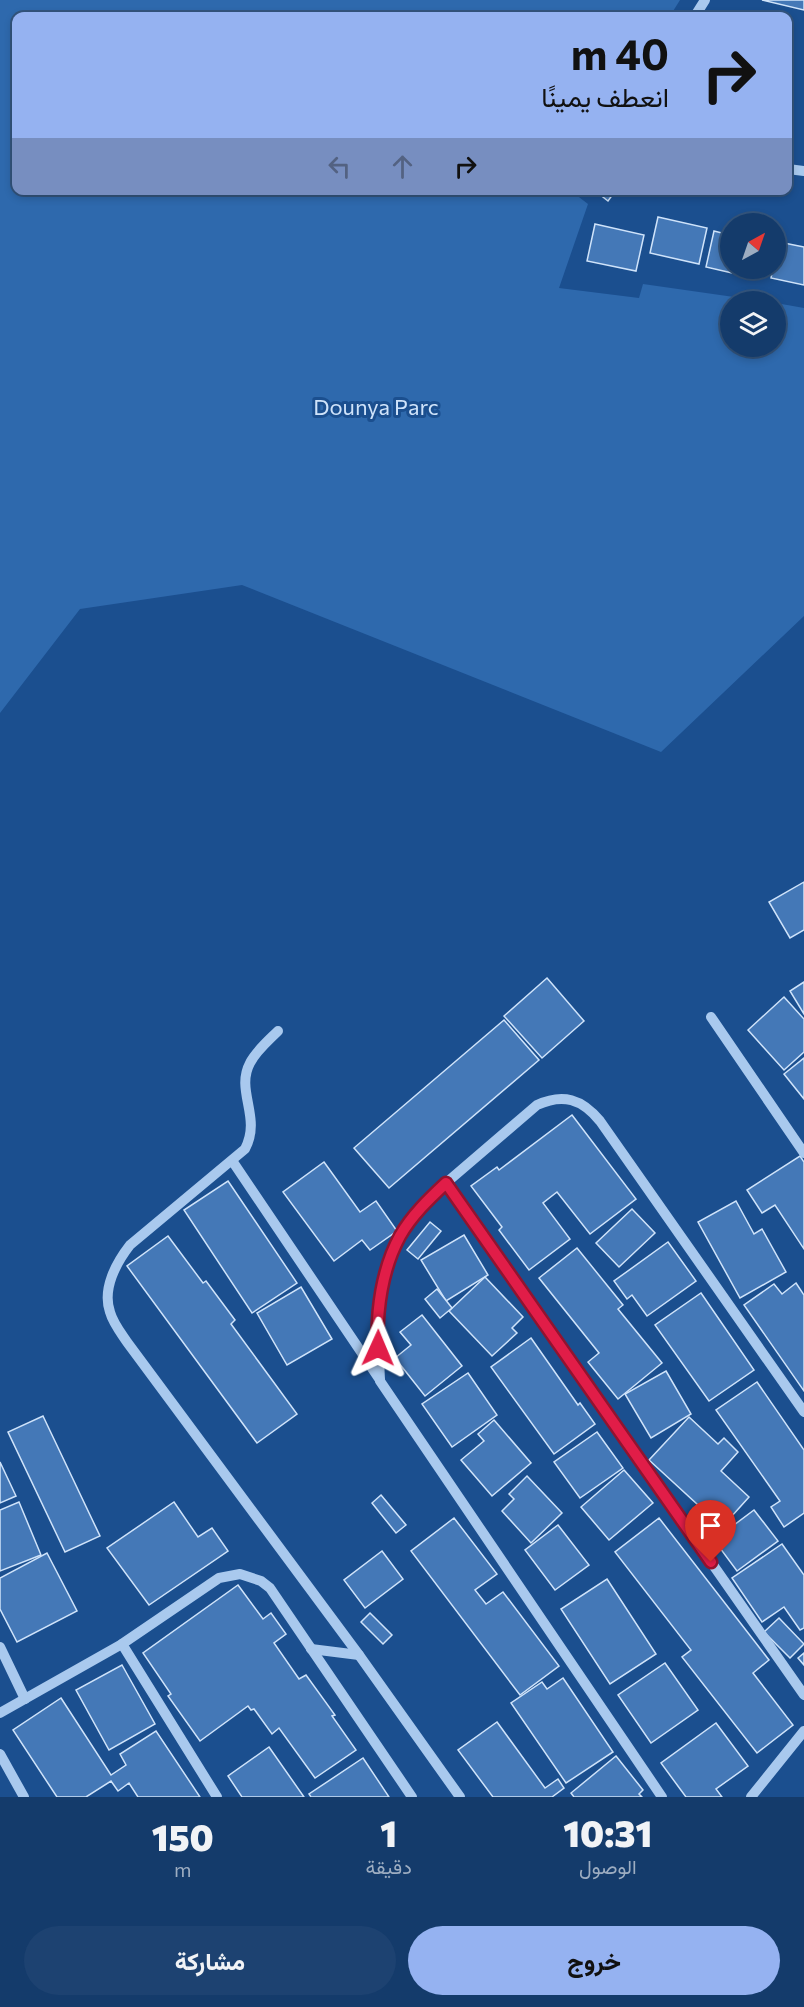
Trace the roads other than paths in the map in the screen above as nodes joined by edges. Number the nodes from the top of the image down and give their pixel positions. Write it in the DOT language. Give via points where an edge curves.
graph roads {
  1 [pos="711,1017"];
  2 [pos="278,1031"];
  3 [pos="804,1153"];
  4 [pos="232,1161"];
  5 [pos="446,1183"];
  6 [pos="380,1381"];
  7 [pos="804,1412"];
  8 [pos="122,1644"];
  9 [pos="0,1647"];
  10 [pos="310,1649"];
  11 [pos="359,1655"];
  12 [pos="804,1695"];
  13 [pos="25,1699"];
  14 [pos="0,1713"];
  15 [pos="804,1731"];
  16 [pos="0,1754"];
  17 [pos="24,1797"];
  18 [pos="217,1797"];
  19 [pos="412,1797"];
  20 [pos="460,1797"];
  21 [pos="663,1797"];
  22 [pos="751,1797"];
  1 -- 3 [label="street"];
  2 -- 4 [label="street" via="256,1053 247,1069 245,1083 252,1129 245,1149"];
  4 -- 6 [label="street"];
  4 -- 11 [label="street" via="130,1245 111,1278 109,1311 127,1342"];
  5 -- 6 [label="street" via="420,1208 400,1236 388,1266 378,1332"];
  5 -- 7 [label="street" via="537,1105 560,1098 582,1104 600,1121"];
  5 -- 12 [label="street"];
  6 -- 21 [label="street"];
  8 -- 10 [label="street" via="219,1578 240,1574 270,1588"];
  8 -- 13 [label="street"];
  8 -- 18 [label="street"];
  9 -- 13 [label="street"];
  10 -- 11 [label="street"];
  10 -- 19 [label="street"];
  11 -- 20 [label="street"];
  13 -- 14 [label="street"];
  15 -- 22 [label="street"];
  16 -- 17 [label="street"];
}
